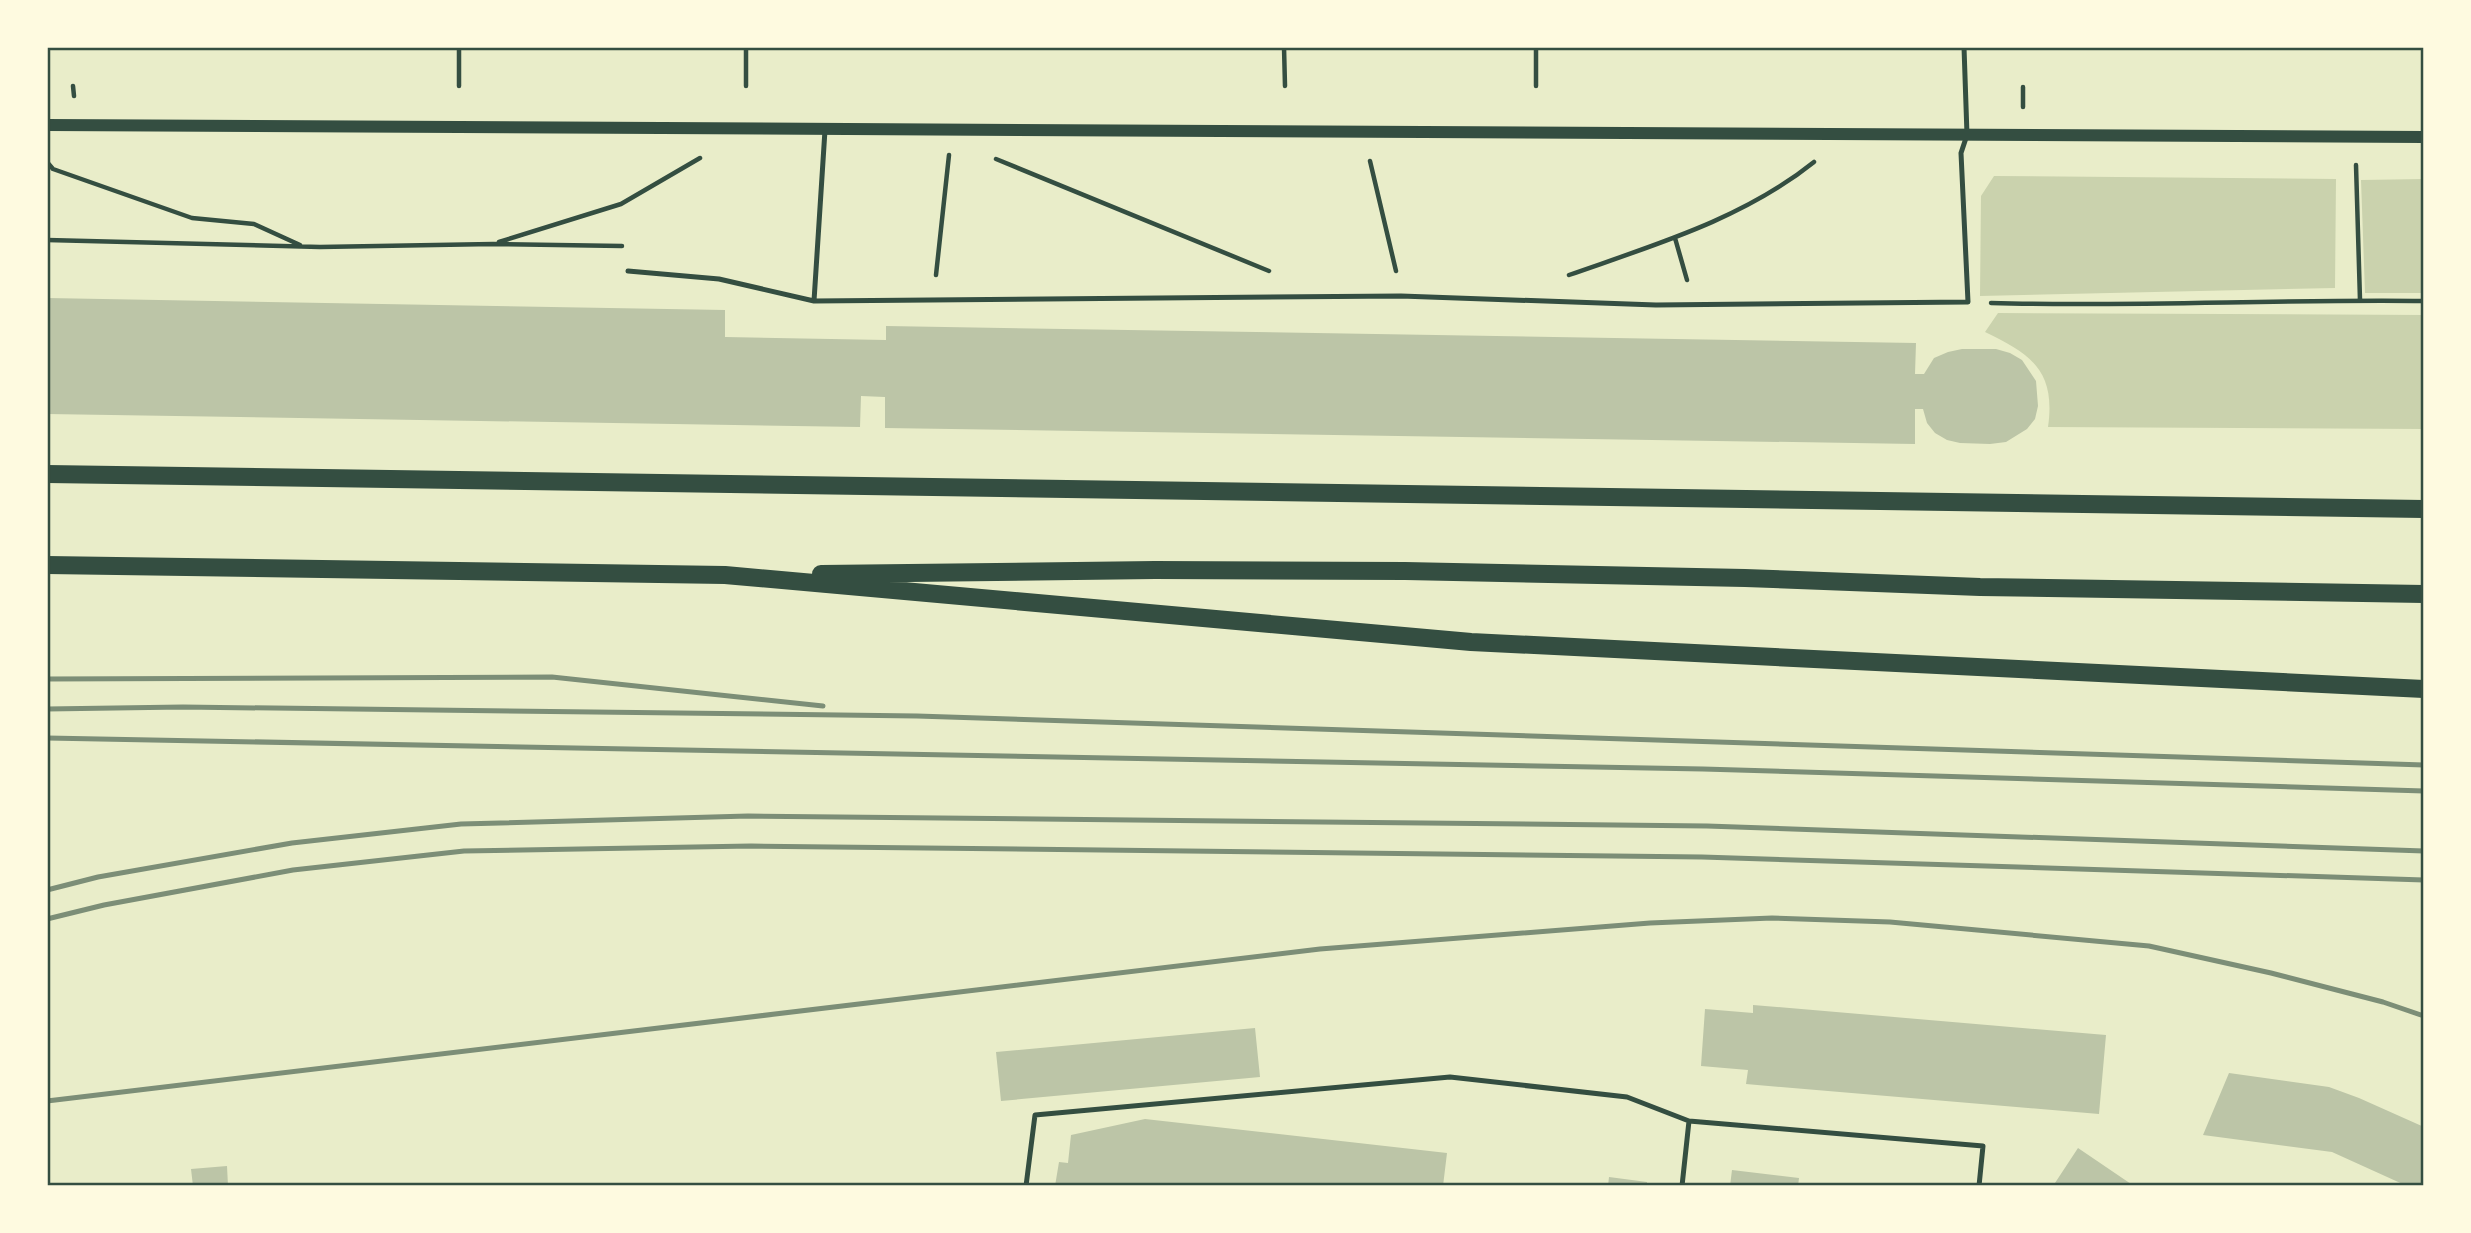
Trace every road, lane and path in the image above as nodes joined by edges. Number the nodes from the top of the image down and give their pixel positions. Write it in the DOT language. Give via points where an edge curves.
graph roads {
  1 [pos="459,47"];
  2 [pos="746,47"];
  3 [pos="1284,47"];
  4 [pos="1536,47"];
  5 [pos="1964,47"];
  6 [pos="459,86"];
  7 [pos="746,86"];
  8 [pos="1285,86"];
  9 [pos="1536,86"];
  10 [pos="47,125"];
  11 [pos="825,129"];
  12 [pos="1967,135"];
  13 [pos="2424,137"];
  14 [pos="1368,152"];
  15 [pos="2356,153"];
  16 [pos="707,154"];
  17 [pos="984,154"];
  18 [pos="949,155"];
  19 [pos="1817,160"];
  20 [pos="47,162"];
  21 [pos="1675,238"];
  22 [pos="47,240"];
  23 [pos="493,244"];
  24 [pos="304,247"];
  25 [pos="628,271"];
  26 [pos="1280,276"];
  27 [pos="1562,278"];
  28 [pos="1402,296"];
  29 [pos="933,299"];
  30 [pos="2360,300"];
  31 [pos="814,301"];
  32 [pos="2424,301"];
  33 [pos="1968,302"];
  34 [pos="1694,305"];
  35 [pos="47,474"];
  36 [pos="2424,509"];
  37 [pos="47,565"];
  38 [pos="725,575"];
  39 [pos="2424,594"];
  40 [pos="2424,689"];
  41 [pos="1689,1121"];
  42 [pos="1026,1186"];
  43 [pos="1682,1186"];
  44 [pos="1979,1186"];
  1 -- 6 [label="path"];
  2 -- 7 [label="path"];
  3 -- 8 [label="path"];
  4 -- 9 [label="path"];
  5 -- 12 [label="lane"];
  10 -- 11 [label="street"];
  11 -- 12 [label="street"];
  11 -- 31 [label="lane"];
  12 -- 13 [label="street"];
  12 -- 33 [label="lane" via="1961,153"];
  14 -- 28 [label="path"];
  15 -- 30 [label="path"];
  16 -- 23 [label="path" via="621,204"];
  17 -- 26 [label="path"];
  18 -- 29 [label="path"];
  19 -- 21 [label="path" via="1790,181"];
  20 -- 24 [label="path" via="53,169 192,218 254,224"];
  21 -- 27 [label="path"];
  21 -- 34 [label="path"];
  22 -- 24 [label="path"];
  23 -- 24 [label="path"];
  23 -- 25 [label="path" via="622,246"];
  25 -- 31 [label="lane" via="719,279"];
  28 -- 29 [label="lane"];
  28 -- 34 [label="lane"];
  29 -- 31 [label="lane"];
  30 -- 32 [label="path"];
  30 -- 33 [label="path"];
  33 -- 34 [label="lane"];
  35 -- 36 [label="main road"];
  37 -- 38 [label="main road"];
  38 -- 39 [label="main road" via="1405,571"];
  38 -- 40 [label="main road" via="1471,642"];
  41 -- 42 [label="lane" via="1627,1097 1450,1077 1035,1115"];
  41 -- 43 [label="lane"];
  41 -- 44 [label="lane" via="1983,1146"];
}
